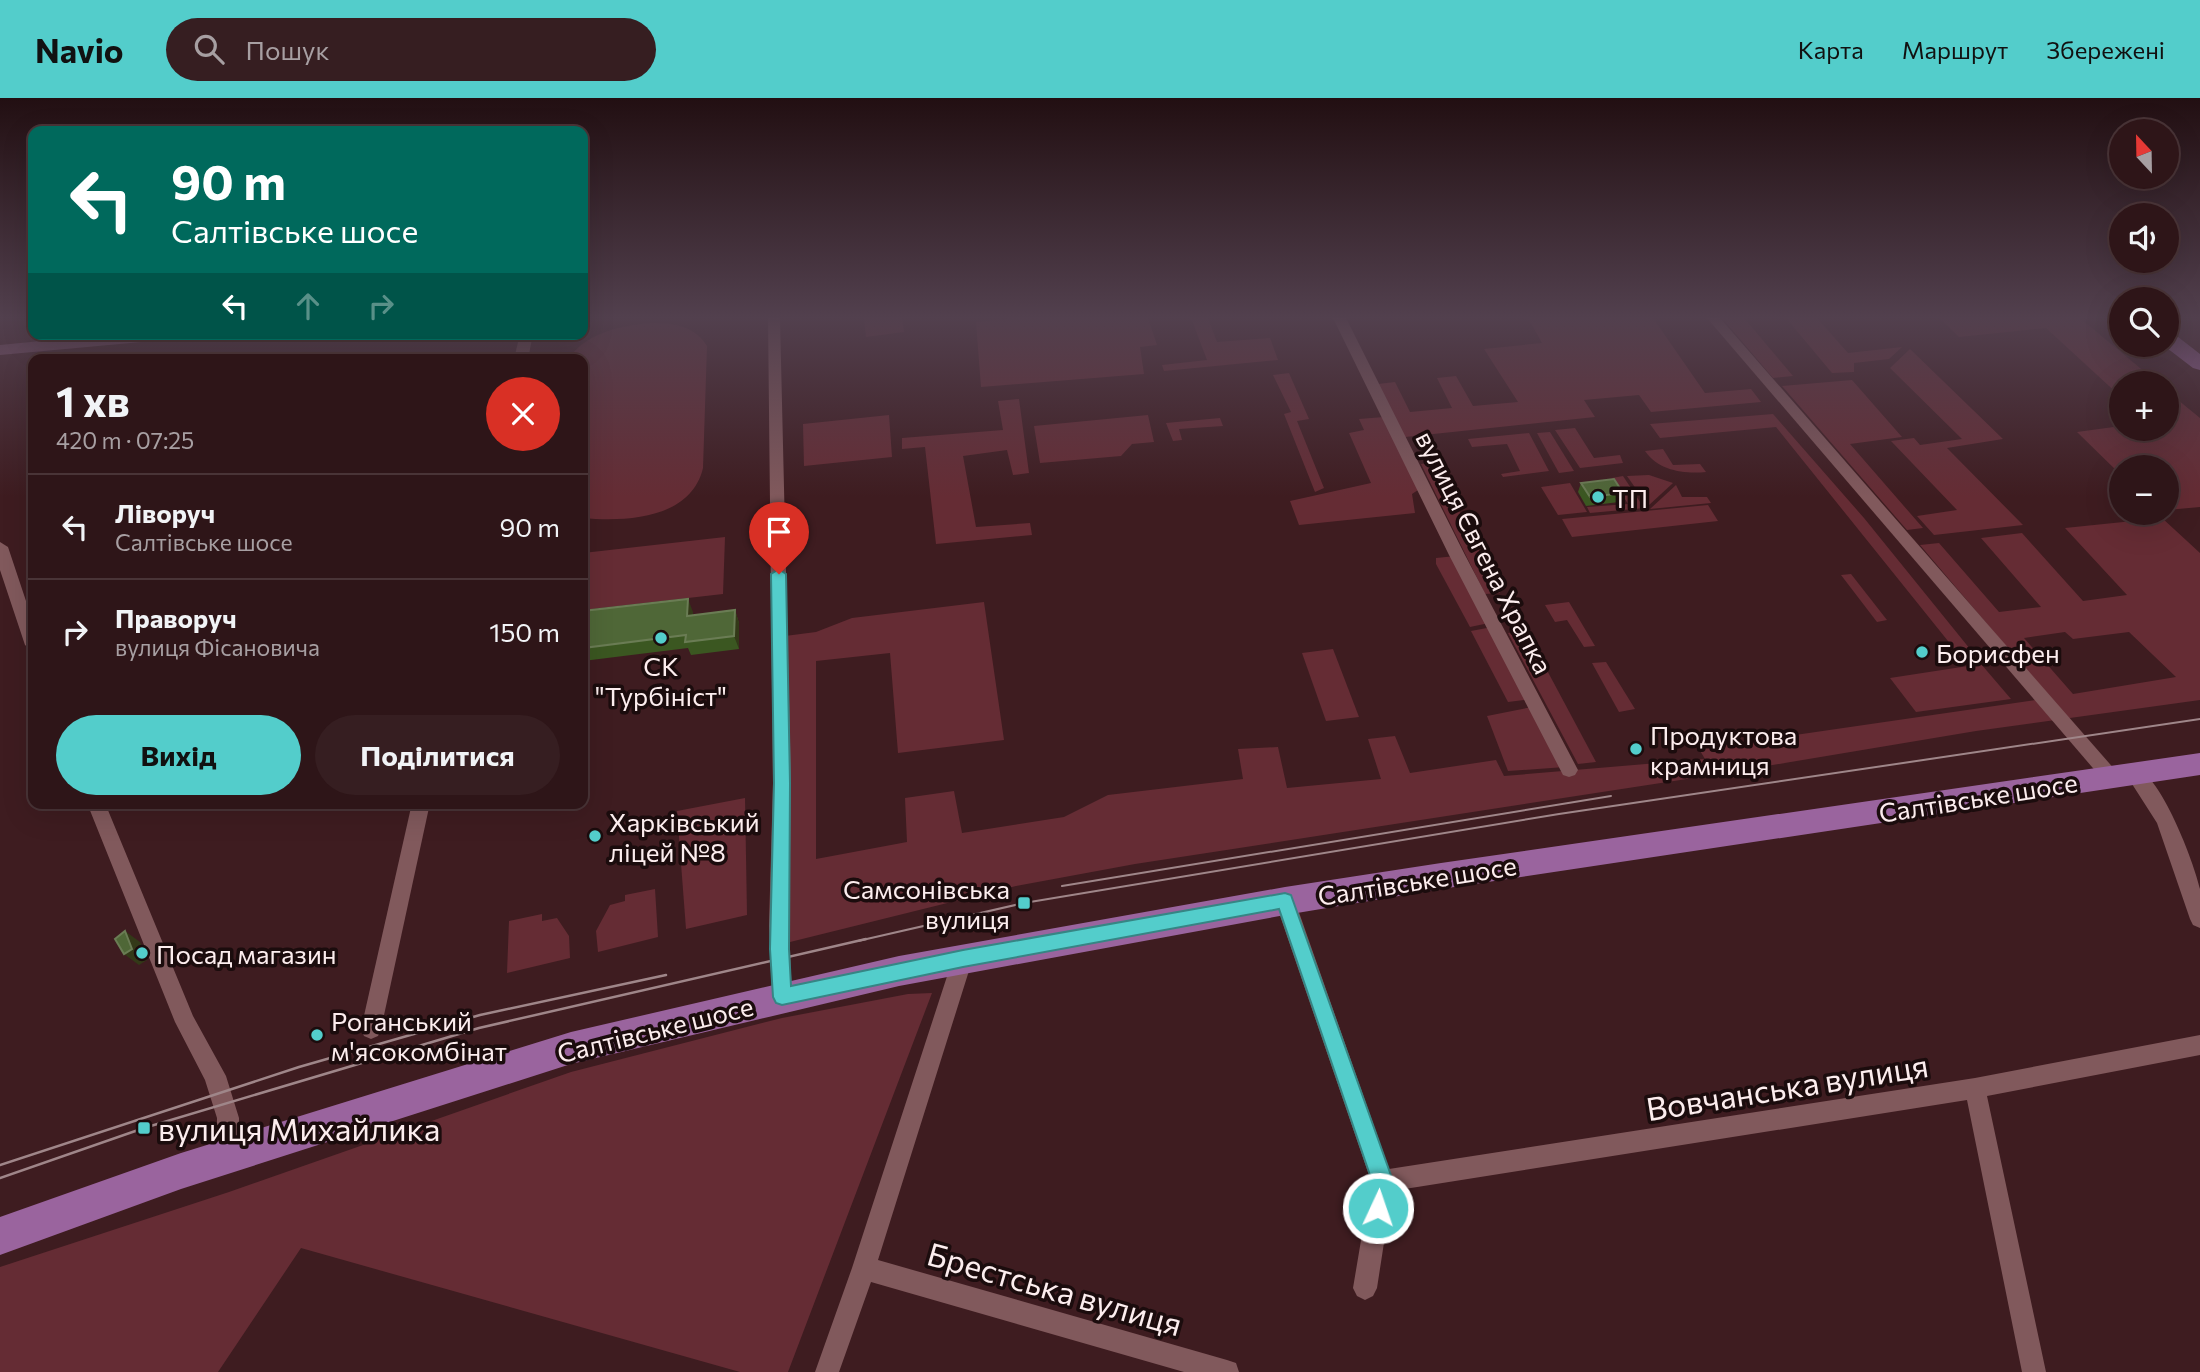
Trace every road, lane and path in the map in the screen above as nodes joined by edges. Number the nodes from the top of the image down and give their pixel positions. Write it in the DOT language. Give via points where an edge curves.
graph roads {
  1 [pos="775,377"];
  2 [pos="1369,377"];
  3 [pos="1766,377"];
  4 [pos="0,547"];
  5 [pos="28,630"];
  6 [pos="2200,764"];
  7 [pos="1569,769"];
  8 [pos="2122,774"];
  9 [pos="98,809"];
  10 [pos="420,809"];
  11 [pos="1285,901"];
  12 [pos="2200,919"];
  13 [pos="963,958"];
  14 [pos="782,997"];
  15 [pos="371,1029"];
  16 [pos="2200,1045"];
  17 [pos="1975,1088"];
  18 [pos="228,1156"];
  19 [pos="1382,1181"];
  20 [pos="0,1236"];
  21 [pos="864,1268"];
  22 [pos="1365,1288"];
  23 [pos="827,1372"];
  24 [pos="1227,1372"];
  25 [pos="2034,1372"];
  1 -- 14 [label="street"];
  2 -- 7 [label="street, вулиця Євгена Храпка"];
  3 -- 8 [label="street"];
  4 -- 5 [label="street"];
  6 -- 8 [label="main road, Салтівське шосе"];
  8 -- 11 [label="main road, Салтівське шосе"];
  8 -- 12 [label="street" via="2152,792"];
  9 -- 18 [label="street" via="186,1022 215,1076 228,1118"];
  10 -- 15 [label="street"];
  11 -- 13 [label="main road, Салтівське шосе"];
  11 -- 19 [label="street"];
  13 -- 14 [label="main road, Салтівське шосе"];
  13 -- 21 [label="street"];
  14 -- 18 [label="main road, Салтівське шосе" via="571,1048"];
  16 -- 17 [label="street, Вовчанська вулиця"];
  17 -- 19 [label="street, Вовчанська вулиця"];
  17 -- 25 [label="street"];
  18 -- 20 [label="main road, Салтівське шосе"];
  19 -- 22 [label="street"];
  21 -- 23 [label="street"];
  21 -- 24 [label="street, Брестська вулиця"];
}
